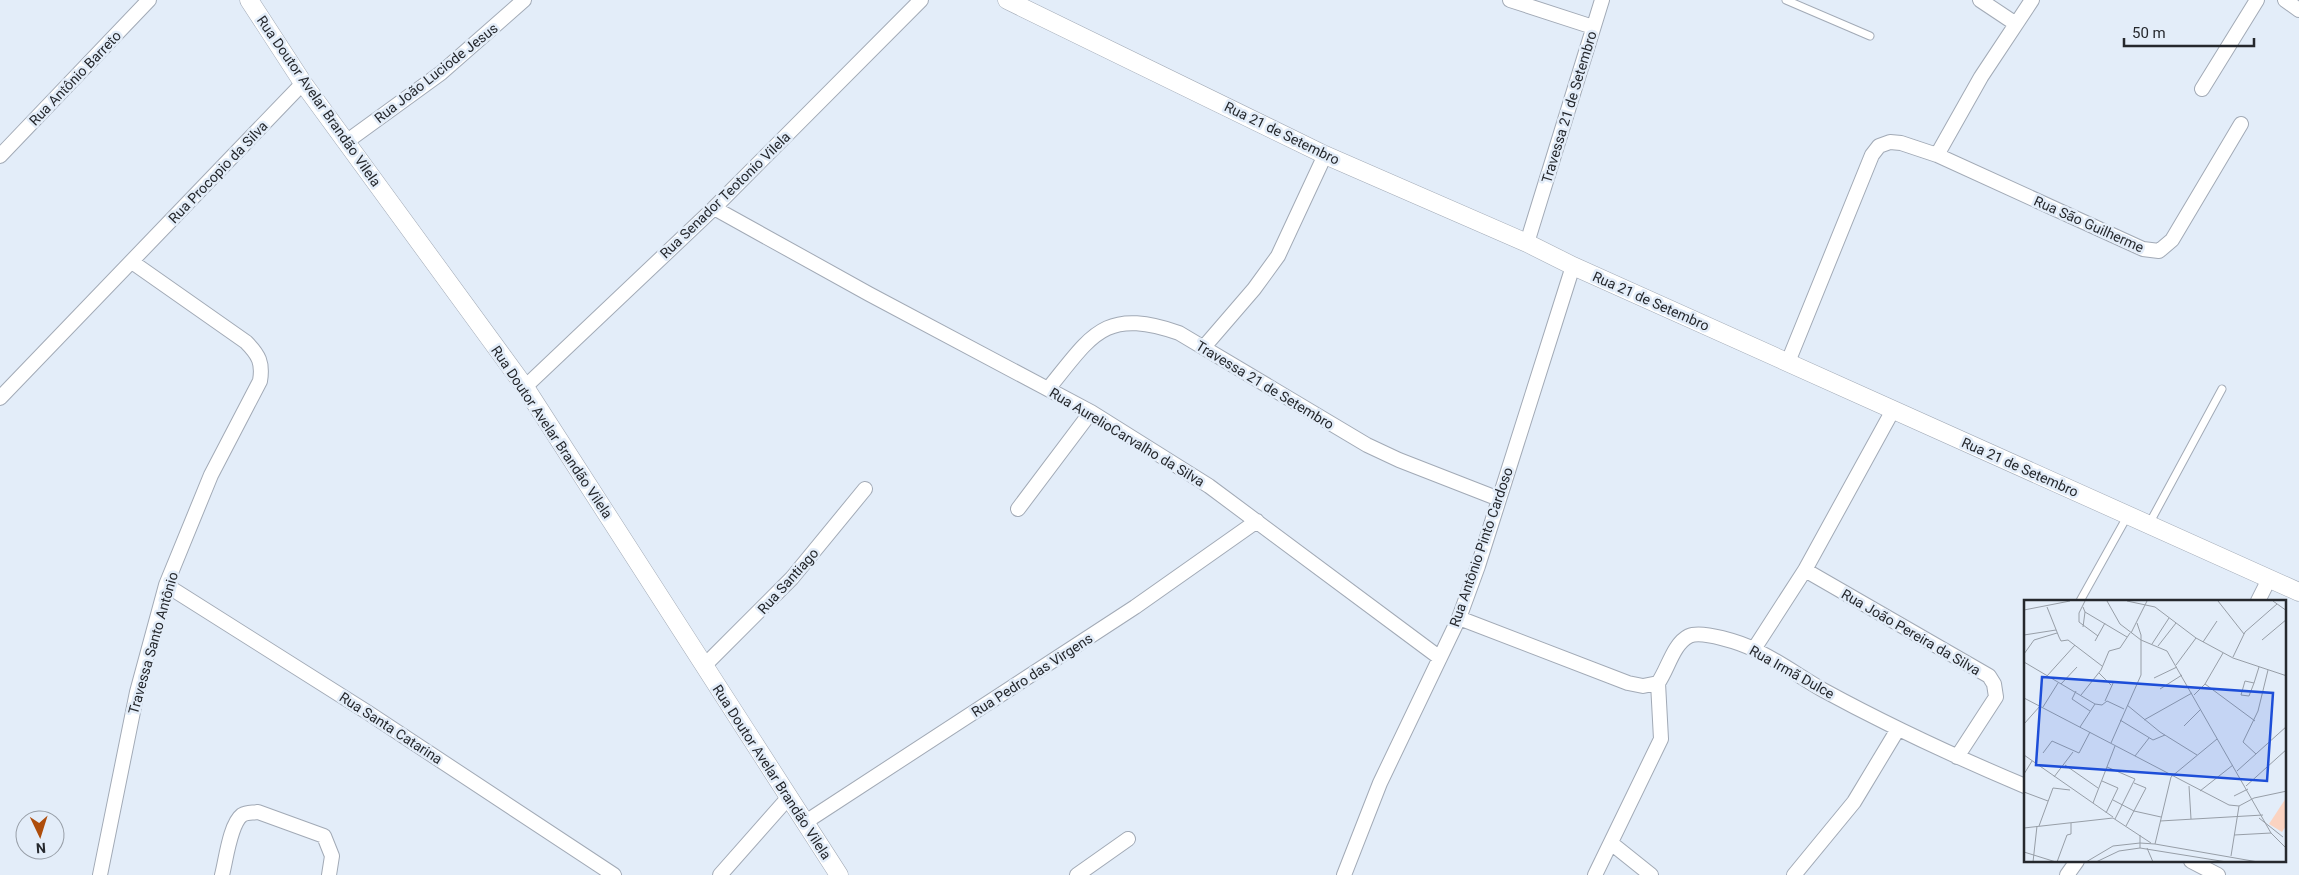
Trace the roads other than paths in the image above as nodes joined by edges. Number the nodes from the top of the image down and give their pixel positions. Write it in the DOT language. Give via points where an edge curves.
graph roads {
  1 [pos="149,0"];
  2 [pos="250,0"];
  3 [pos="524,0"];
  4 [pos="921,0"];
  5 [pos="1007,0"];
  6 [pos="1510,0"];
  7 [pos="1602,0"];
  8 [pos="1786,0"];
  9 [pos="1980,0"];
  10 [pos="2032,0"];
  11 [pos="2257,0"];
  12 [pos="2284,0"];
  13 [pos="2299,10"];
  14 [pos="2016,24"];
  15 [pos="1593,27"];
  16 [pos="1870,36"];
  17 [pos="303,83"];
  18 [pos="2202,89"];
  19 [pos="2241,124"];
  20 [pos="346,142"];
  21 [pos="1325,155"];
  22 [pos="1937,155"];
  23 [pos="0,156"];
  24 [pos="714,208"];
  25 [pos="1527,243"];
  26 [pos="132,262"];
  27 [pos="1573,266"];
  28 [pos="1204,347"];
  29 [pos="1788,362"];
  30 [pos="525,387"];
  31 [pos="2222,388"];
  32 [pos="1048,389"];
  33 [pos="0,398"];
  34 [pos="1893,410"];
  35 [pos="1091,412"];
  36 [pos="865,489"];
  37 [pos="1499,499"];
  38 [pos="1018,509"];
  39 [pos="2128,515"];
  40 [pos="1257,521"];
  41 [pos="2149,524"];
  42 [pos="1805,570"];
  43 [pos="2270,580"];
  44 [pos="166,585"];
  45 [pos="2299,592"];
  46 [pos="2081,600"];
  47 [pos="2259,600"];
  48 [pos="1459,618"];
  49 [pos="1754,649"];
  50 [pos="1440,658"];
  51 [pos="704,666"];
  52 [pos="1658,682"];
  53 [pos="1898,729"];
  54 [pos="1957,757"];
  55 [pos="2024,786"];
  56 [pos="788,798"];
  57 [pos="804,823"];
  58 [pos="1128,839"];
  59 [pos="1611,842"];
  60 [pos="2076,862"];
  61 [pos="2193,862"];
  62 [pos="100,875"];
  63 [pos="222,875"];
  64 [pos="329,875"];
  65 [pos="614,875"];
  66 [pos="720,875"];
  67 [pos="839,875"];
  68 [pos="1078,875"];
  69 [pos="1344,875"];
  70 [pos="1595,875"];
  71 [pos="1651,875"];
  72 [pos="1794,875"];
  73 [pos="2067,875"];
  74 [pos="2218,875"];
  1 -- 23 [label="street, Rua Antônio Barreto"];
  2 -- 17 [label="street, Rua Doutor Avelar Brandão Vilela"];
  3 -- 20 [label="street, Rua João Luciode Jesus" via="441,73"];
  4 -- 24 [label="street, Rua Senador Teotonio Vilela"];
  5 -- 21 [label="street, Rua 21 de Setembro"];
  6 -- 15 [label="street"];
  7 -- 15 [label="street, Travessa 21 de Setembro"];
  8 -- 16 [label="lane"];
  9 -- 14 [label="street"];
  10 -- 14 [label="street"];
  11 -- 18 [label="street"];
  12 -- 13 [label="street"];
  14 -- 22 [label="street" via="1981,77"];
  15 -- 25 [label="street, Travessa 21 de Setembro"];
  17 -- 20 [label="street, Rua Doutor Avelar Brandão Vilela"];
  17 -- 26 [label="street, Rua Procopio da Silva"];
  19 -- 22 [label="street, Rua São Guilherme" via="2172,240 2159,251 2143,249"];
  20 -- 30 [label="street, Rua Doutor Avelar Brandão Vilela"];
  21 -- 25 [label="street, Rua 21 de Setembro"];
  21 -- 28 [label="street" via="1278,256"];
  22 -- 29 [label="street, Rua São Guilherme" via="1890,142 1879,146 1872,155"];
  24 -- 30 [label="street, Rua Senador Teotonio Vilela"];
  24 -- 32 [label="street, Rua AurelioCarvalho da Silva"];
  25 -- 27 [label="street, Rua 21 de Setembro"];
  26 -- 33 [label="street, Rua Procopio da Silva"];
  26 -- 44 [label="street, Travessa Santo Antônio" via="246,342 260,359 262,369 260,381 211,475"];
  27 -- 29 [label="street, Rua 21 de Setembro"];
  27 -- 37 [label="street, Rua Antônio Pinto Cardoso"];
  28 -- 32 [label="street, Travessa 21 de Setembro" via="1157,325 1119,323 1095,334"];
  28 -- 37 [label="street, Travessa 21 de Setembro" via="1367,445"];
  29 -- 34 [label="street, Rua 21 de Setembro"];
  30 -- 51 [label="street, Rua Doutor Avelar Brandão Vilela"];
  31 -- 41 [label="lane"];
  32 -- 35 [label="street, Rua AurelioCarvalho da Silva"];
  34 -- 39 [label="street, Rua 21 de Setembro"];
  34 -- 42 [label="street"];
  35 -- 38 [label="street"];
  35 -- 40 [label="street, Rua AurelioCarvalho da Silva" via="1209,486"];
  36 -- 51 [label="street, Rua Santiago" via="786,585"];
  37 -- 48 [label="street, Rua Antônio Pinto Cardoso"];
  39 -- 41 [label="street, Rua 21 de Setembro"];
  39 -- 46 [label="lane"];
  40 -- 50 [label="street, Rua AurelioCarvalho da Silva"];
  40 -- 57 [label="street, Rua Pedro das Virgens" via="1089,638"];
  41 -- 43 [label="street, Rua 21 de Setembro"];
  42 -- 49 [label="street"];
  42 -- 54 [label="street, Rua João Pereira da Silva" via="1988,676 1994,684 1996,697"];
  43 -- 45 [label="street, Rua 21 de Setembro"];
  43 -- 47 [label="street"];
  44 -- 62 [label="street, Travessa Santo Antônio" via="136,692"];
  44 -- 65 [label="street, Rua Santa Catarina" via="375,717"];
  48 -- 50 [label="street, Rua Antônio Pinto Cardoso"];
  48 -- 52 [label="street" via="1628,684 1643,686"];
  49 -- 52 [label="street, Rua Irmã Dulce" via="1701,634 1690,636 1679,645"];
  49 -- 53 [label="street, Rua Irmã Dulce"];
  50 -- 69 [label="street, Rua Antônio Pinto Cardoso" via="1380,783"];
  51 -- 56 [label="street, Rua Doutor Avelar Brandão Vilela"];
  52 -- 59 [label="street" via="1661,739"];
  53 -- 54 [label="street, Rua Irmã Dulce"];
  53 -- 72 [label="street" via="1854,802"];
  54 -- 55 [label="street, Rua Irmã Dulce"];
  56 -- 57 [label="street, Rua Doutor Avelar Brandão Vilela"];
  56 -- 66 [label="street"];
  57 -- 67 [label="street, Rua Doutor Avelar Brandão Vilela"];
  58 -- 68 [label="street"];
  59 -- 70 [label="street"];
  59 -- 71 [label="street"];
  60 -- 73 [label="street"];
  61 -- 74 [label="street"];
  63 -- 64 [label="street" via="234,827 241,816 258,812 324,836 332,856"];
}
